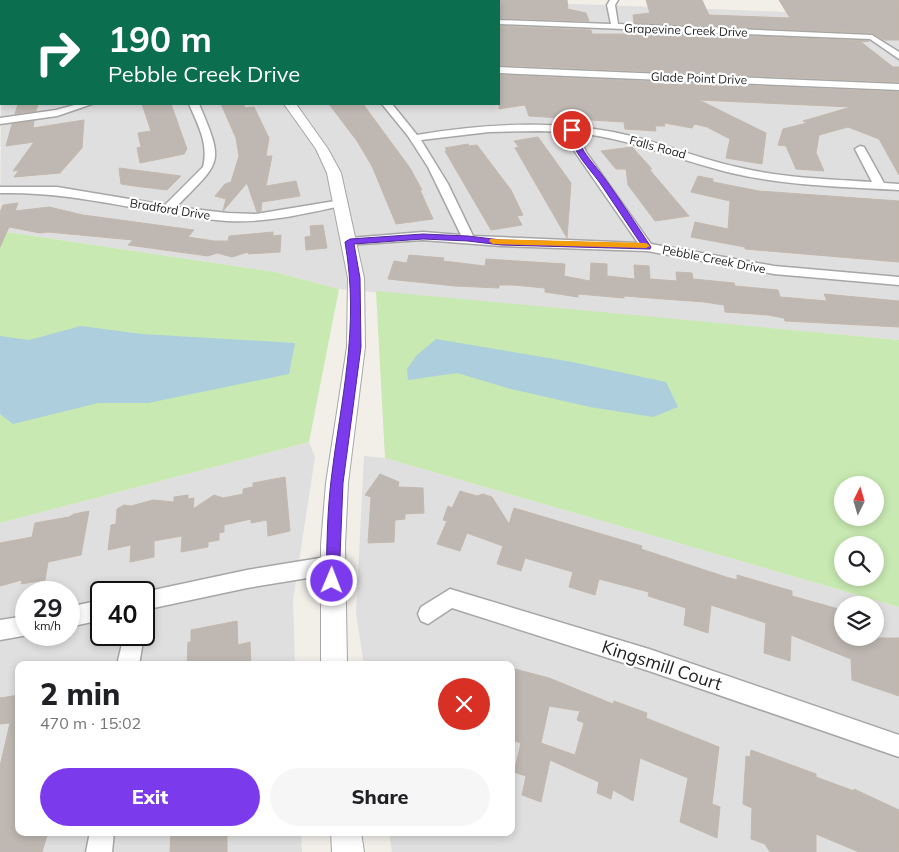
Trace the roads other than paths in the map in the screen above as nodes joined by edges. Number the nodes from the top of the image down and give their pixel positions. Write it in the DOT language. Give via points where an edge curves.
graph roads {
  1 [pos="610,2"];
  2 [pos="500,22"];
  3 [pos="615,27"];
  4 [pos="899,56"];
  5 [pos="500,70"];
  6 [pos="899,87"];
  7 [pos="85,105"];
  8 [pos="194,105"];
  9 [pos="291,105"];
  10 [pos="388,105"];
  11 [pos="0,120"];
  12 [pos="572,130"];
  13 [pos="415,138"];
  14 [pos="860,149"];
  15 [pos="880,186"];
  16 [pos="899,187"];
  17 [pos="0,190"];
  18 [pos="341,203"];
  19 [pos="168,208"];
  20 [pos="468,238"];
  21 [pos="350,242"];
  22 [pos="647,247"];
  23 [pos="899,281"];
  24 [pos="332,565"];
  25 [pos="155,599"];
  26 [pos="428,614"];
  27 [pos="15,628"];
  28 [pos="0,630"];
  29 [pos="132,646"];
  30 [pos="129,661"];
  31 [pos="334,661"];
  32 [pos="899,746"];
  33 [pos="101,836"];
  34 [pos="346,836"];
  35 [pos="99,852"];
  36 [pos="348,852"];
  1 -- 3 [label="street"];
  2 -- 3 [label="street, Grapevine Creek Drive"];
  3 -- 4 [label="street, Grapevine Creek Drive" via="872,37"];
  5 -- 6 [label="street, Glade Point Drive"];
  7 -- 11 [label="street" via="57,113"];
  8 -- 19 [label="street" via="212,150 211,160 208,168"];
  9 -- 18 [label="street" via="322,148 334,173"];
  10 -- 13 [label="street"];
  12 -- 13 [label="street, Falls Road" via="474,128"];
  12 -- 15 [label="street, Falls Road" via="614,135 753,174"];
  12 -- 22 [label="street" via="579,150"];
  13 -- 20 [label="street" via="443,184"];
  14 -- 15 [label="street"];
  15 -- 16 [label="street, Falls Road"];
  17 -- 19 [label="street, Bradford Drive" via="52,190"];
  18 -- 19 [label="street, Bradford Drive" via="248,218"];
  18 -- 21 [label="street"];
  20 -- 21 [label="street, Pebble Creek Drive" via="423,236"];
  20 -- 22 [label="street, Pebble Creek Drive"];
  21 -- 24 [label="street" via="356,278 356,347 337,483"];
  22 -- 23 [label="street, Pebble Creek Drive" via="774,270"];
  24 -- 25 [label="street"];
  24 -- 31 [label="street"];
  26 -- 32 [label="street, Kingsmill Court" via="450,598 649,660"];
  27 -- 28 [label="street"];
  29 -- 30 [label="street"];
  33 -- 35 [label="street"];
  34 -- 36 [label="street"];
}
